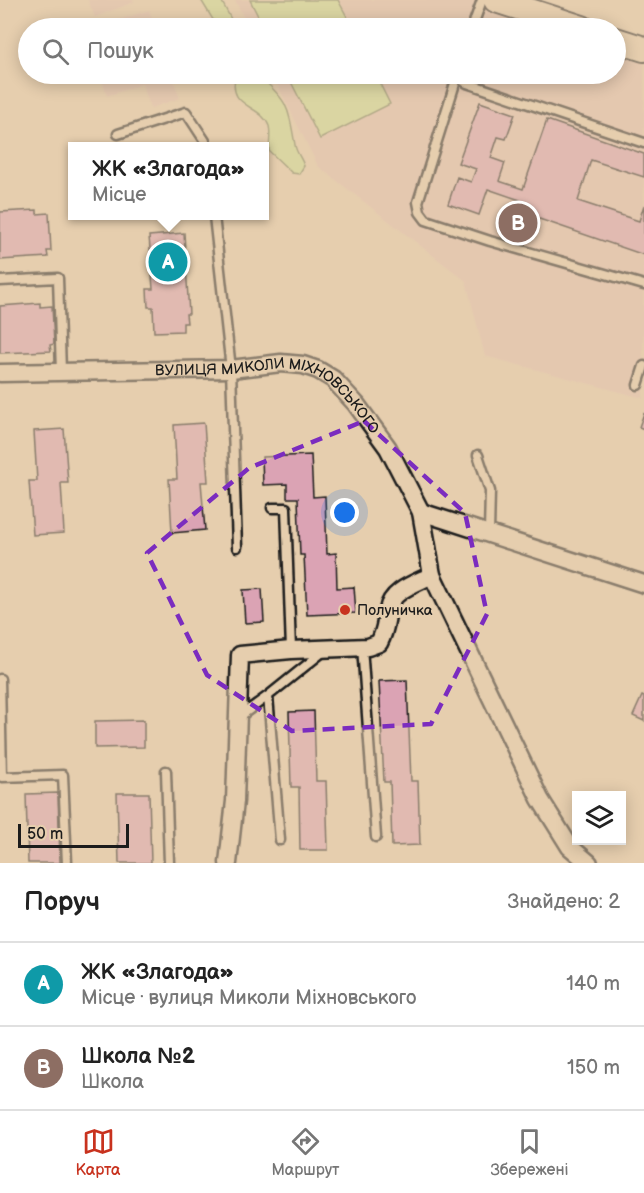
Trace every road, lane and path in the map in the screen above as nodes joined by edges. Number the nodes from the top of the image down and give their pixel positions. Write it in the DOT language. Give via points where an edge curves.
graph roads {
  1 [pos="482,0"];
  2 [pos="496,0"];
  3 [pos="476,18"];
  4 [pos="551,18"];
  5 [pos="626,43"];
  6 [pos="644,49"];
  7 [pos="455,84"];
  8 [pos="470,84"];
  9 [pos="118,134"];
  10 [pos="205,142"];
  11 [pos="644,143"];
  12 [pos="214,220"];
  13 [pos="0,281"];
  14 [pos="644,285"];
  15 [pos="644,366"];
  16 [pos="231,369"];
  17 [pos="61,372"];
  18 [pos="0,373"];
  19 [pos="638,385"];
  20 [pos="478,455"];
  21 [pos="272,508"];
  22 [pos="421,512"];
  23 [pos="489,533"];
  24 [pos="237,547"];
  25 [pos="432,575"];
  26 [pos="644,584"];
  27 [pos="362,646"];
  28 [pos="327,648"];
  29 [pos="291,650"];
  30 [pos="0,680"];
  31 [pos="268,696"];
  32 [pos="238,717"];
  33 [pos="166,771"];
  34 [pos="376,837"];
  35 [pos="280,840"];
  36 [pos="67,863"];
  37 [pos="170,863"];
  38 [pos="228,863"];
  39 [pos="589,863"];
  1 -- 3 [label="lane"];
  2 -- 4 [label="main road"];
  5 -- 6 [label="main road"];
  7 -- 14 [label="lane" via="418,202 426,220"];
  8 -- 11 [label="lane"];
  9 -- 10 [label="lane" via="186,112"];
  12 -- 16 [label="lane"];
  13 -- 17 [label="lane" via="58,278"];
  15 -- 19 [label="lane"];
  16 -- 17 [label="street, ВУЛИЦЯ МИКОЛИ МІХНОВСЬКОГО"];
  16 -- 22 [label="street, ВУЛИЦЯ МИКОЛИ МІХНОВСЬКОГО" via="281,363 303,365 333,379 388,448"];
  16 -- 24 [label="lane"];
  17 -- 18 [label="street, ВУЛИЦЯ МИКОЛИ МІХНОВСЬКОГО"];
  20 -- 23 [label="lane" via="490,491"];
  21 -- 29 [label="lane" via="286,508"];
  22 -- 23 [label="street"];
  22 -- 25 [label="street, ВУЛИЦЯ МИКОЛИ МІХНОВСЬКОГО"];
  23 -- 26 [label="street"];
  25 -- 27 [label="street" via="398,593 388,607 386,631 379,643"];
  25 -- 39 [label="street, ВУЛИЦЯ МИКОЛИ МІХНОВСЬКОГО" via="540,799 570,847"];
  27 -- 28 [label="street"];
  27 -- 34 [label="lane"];
  28 -- 29 [label="street"];
  28 -- 31 [label="lane"];
  29 -- 32 [label="street" via="240,656"];
  30 -- 36 [label="lane" via="2,777 63,776"];
  31 -- 32 [label="lane"];
  31 -- 35 [label="lane"];
  32 -- 38 [label="street"];
  33 -- 37 [label="lane"];
}
